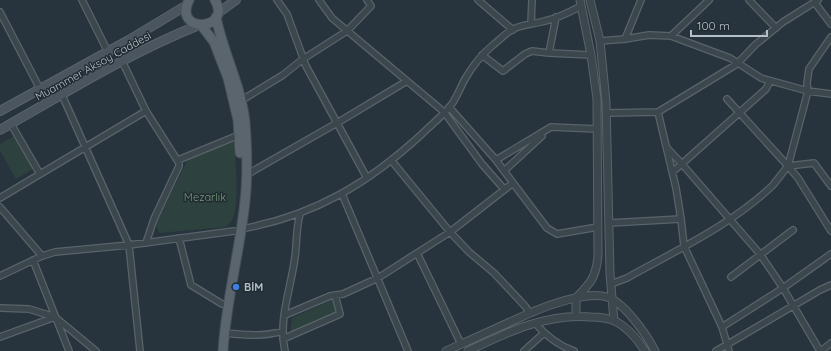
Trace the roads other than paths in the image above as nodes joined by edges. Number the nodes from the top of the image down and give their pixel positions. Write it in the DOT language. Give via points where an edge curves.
graph roads {
  1 [pos="82,0"];
  2 [pos="215,0"];
  3 [pos="236,0"];
  4 [pos="277,0"];
  5 [pos="319,0"];
  6 [pos="367,0"];
  7 [pos="478,0"];
  8 [pos="532,0"];
  9 [pos="590,0"];
  10 [pos="641,0"];
  11 [pos="709,0"];
  12 [pos="749,0"];
  13 [pos="189,1"];
  14 [pos="816,2"];
  15 [pos="581,3"];
  16 [pos="0,12"];
  17 [pos="217,15"];
  18 [pos="556,17"];
  19 [pos="531,24"];
  20 [pos="831,24"];
  21 [pos="200,25"];
  22 [pos="776,28"];
  23 [pos="512,30"];
  24 [pos="347,31"];
  25 [pos="671,36"];
  26 [pos="831,38"];
  27 [pos="625,40"];
  28 [pos="600,41"];
  29 [pos="108,52"];
  30 [pos="549,53"];
  31 [pos="482,55"];
  32 [pos="591,55"];
  33 [pos="303,59"];
  34 [pos="122,61"];
  35 [pos="737,64"];
  36 [pos="407,81"];
  37 [pos="770,81"];
  38 [pos="40,89"];
  39 [pos="808,91"];
  40 [pos="831,94"];
  41 [pos="62,95"];
  42 [pos="727,99"];
  43 [pos="242,100"];
  44 [pos="450,107"];
  45 [pos="0,111"];
  46 [pos="146,111"];
  47 [pos="444,112"];
  48 [pos="658,112"];
  49 [pos="606,113"];
  50 [pos="739,113"];
  51 [pos="337,123"];
  52 [pos="11,124"];
  53 [pos="551,127"];
  54 [pos="597,129"];
  55 [pos="0,130"];
  56 [pos="239,135"];
  57 [pos="85,146"];
  58 [pos="667,148"];
  59 [pos="178,160"];
  60 [pos="391,160"];
  61 [pos="496,160"];
  62 [pos="682,164"];
  63 [pos="788,166"];
  64 [pos="504,171"];
  65 [pos="672,171"];
  66 [pos="40,174"];
  67 [pos="246,175"];
  68 [pos="367,178"];
  69 [pos="513,183"];
  70 [pos="831,186"];
  71 [pos="504,189"];
  72 [pos="342,194"];
  73 [pos="0,198"];
  74 [pos="0,207"];
  75 [pos="300,214"];
  76 [pos="681,219"];
  77 [pos="729,219"];
  78 [pos="609,223"];
  79 [pos="829,223"];
  80 [pos="598,227"];
  81 [pos="238,230"];
  82 [pos="793,230"];
  83 [pos="831,231"];
  84 [pos="450,232"];
  85 [pos="179,238"];
  86 [pos="146,243"];
  87 [pos="129,245"];
  88 [pos="684,246"];
  89 [pos="417,253"];
  90 [pos="760,254"];
  91 [pos="831,254"];
  92 [pos="42,256"];
  93 [pos="33,260"];
  94 [pos="0,276"];
  95 [pos="731,277"];
  96 [pos="378,278"];
  97 [pos="611,284"];
  98 [pos="831,285"];
  99 [pos="783,288"];
  100 [pos="334,295"];
  101 [pos="576,298"];
  102 [pos="613,299"];
  103 [pos="222,304"];
  104 [pos="793,306"];
  105 [pos="0,308"];
  106 [pos="530,313"];
  107 [pos="285,315"];
  108 [pos="576,315"];
  109 [pos="56,317"];
  110 [pos="614,321"];
  111 [pos="535,323"];
  112 [pos="722,327"];
  113 [pos="283,331"];
  114 [pos="225,333"];
  115 [pos="544,333"];
  116 [pos="0,337"];
  117 [pos="283,339"];
  118 [pos="831,343"];
  119 [pos="461,344"];
  120 [pos="726,345"];
  121 [pos="69,351"];
  122 [pos="96,351"];
  123 [pos="140,351"];
  124 [pos="217,351"];
  125 [pos="223,351"];
  126 [pos="286,351"];
  127 [pos="408,351"];
  128 [pos="446,351"];
  129 [pos="468,351"];
  130 [pos="524,351"];
  131 [pos="574,351"];
  132 [pos="645,351"];
  133 [pos="655,351"];
  134 [pos="716,351"];
  135 [pos="729,351"];
  136 [pos="820,351"];
  1 -- 29 [label="street"];
  2 -- 17 [label="main road" via="218,6"];
  3 -- 17 [label="main road"];
  4 -- 33 [label="street" via="287,14"];
  5 -- 24 [label="street" via="332,18"];
  6 -- 24 [label="street" via="371,6"];
  7 -- 23 [label="street"];
  8 -- 19 [label="street"];
  9 -- 15 [label="street"];
  9 -- 28 [label="street"];
  10 -- 27 [label="street"];
  11 -- 25 [label="street"];
  12 -- 22 [label="street"];
  13 -- 21 [label="main road" via="186,9 189,18"];
  13 -- 29 [label="main road, Muammer Aksoy Caddesi"];
  14 -- 20 [label="street"];
  14 -- 22 [label="street"];
  15 -- 18 [label="street"];
  15 -- 32 [label="street"];
  16 -- 38 [label="street"];
  17 -- 21 [label="main road" via="210,23"];
  17 -- 43 [label="main road" via="218,29"];
  18 -- 19 [label="street"];
  18 -- 30 [label="street"];
  19 -- 23 [label="street"];
  21 -- 34 [label="main road, Muammer Aksoy Caddesi"];
  21 -- 56 [label="main road" via="214,42 228,78"];
  22 -- 35 [label="street"];
  23 -- 31 [label="street"];
  24 -- 33 [label="street"];
  24 -- 36 [label="street"];
  25 -- 27 [label="street"];
  25 -- 35 [label="street" via="730,58"];
  26 -- 39 [label="street" via="810,69"];
  27 -- 28 [label="street"];
  28 -- 49 [label="street"];
  29 -- 38 [label="main road, Muammer Aksoy Caddesi"];
  30 -- 31 [label="street" via="532,51 503,71"];
  30 -- 32 [label="street"];
  31 -- 44 [label="street" via="466,77"];
  32 -- 54 [label="street" via="597,99"];
  33 -- 43 [label="street" via="283,75"];
  33 -- 51 [label="street"];
  34 -- 41 [label="main road, Muammer Aksoy Caddesi"];
  34 -- 46 [label="street"];
  35 -- 37 [label="street"];
  35 -- 48 [label="street"];
  36 -- 47 [label="street"];
  36 -- 51 [label="street"];
  37 -- 39 [label="street"];
  37 -- 50 [label="street" via="766,89"];
  38 -- 45 [label="main road, Muammer Aksoy Caddesi"];
  39 -- 40 [label="street"];
  39 -- 63 [label="street"];
  41 -- 52 [label="main road, Muammer Aksoy Caddesi"];
  41 -- 57 [label="street"];
  42 -- 50 [label="street"];
  43 -- 67 [label="main road"];
  44 -- 47 [label="street"];
  44 -- 61 [label="street"];
  46 -- 57 [label="street"];
  46 -- 59 [label="street"];
  47 -- 60 [label="street"];
  47 -- 71 [label="street"];
  48 -- 49 [label="street"];
  48 -- 58 [label="street"];
  49 -- 78 [label="street"];
  50 -- 62 [label="street"];
  50 -- 63 [label="street"];
  51 -- 67 [label="street"];
  51 -- 68 [label="street"];
  52 -- 55 [label="main road, Muammer Aksoy Caddesi"];
  52 -- 66 [label="street"];
  53 -- 54 [label="street"];
  53 -- 61 [label="street"];
  53 -- 64 [label="street"];
  54 -- 80 [label="street"];
  56 -- 59 [label="street"];
  56 -- 81 [label="main road" via="241,170"];
  57 -- 66 [label="street"];
  57 -- 87 [label="street"];
  58 -- 62 [label="street"];
  58 -- 65 [label="street"];
  59 -- 86 [label="street" via="179,166 154,218"];
  60 -- 68 [label="street"];
  60 -- 84 [label="street"];
  61 -- 64 [label="street"];
  62 -- 65 [label="street"];
  62 -- 77 [label="street"];
  63 -- 70 [label="street" via="814,164"];
  63 -- 77 [label="street" via="774,184"];
  63 -- 79 [label="street"];
  64 -- 69 [label="street"];
  65 -- 76 [label="street"];
  66 -- 73 [label="street"];
  67 -- 81 [label="main road" via="245,200"];
  68 -- 72 [label="street"];
  69 -- 71 [label="street"];
  69 -- 80 [label="street" via="547,228 557,234"];
  71 -- 84 [label="street"];
  72 -- 75 [label="street"];
  72 -- 96 [label="street"];
  74 -- 92 [label="street"];
  75 -- 81 [label="street"];
  75 -- 107 [label="street"];
  76 -- 78 [label="street"];
  76 -- 88 [label="street"];
  77 -- 88 [label="street"];
  77 -- 90 [label="street"];
  78 -- 97 [label="street"];
  79 -- 83 [label="street"];
  80 -- 101 [label="street" via="597,270 590,283"];
  81 -- 85 [label="street"];
  81 -- 103 [label="main road"];
  81 -- 114 [label="main road"];
  82 -- 90 [label="street"];
  84 -- 89 [label="street"];
  84 -- 106 [label="street" via="494,273"];
  85 -- 86 [label="street"];
  85 -- 103 [label="street" via="191,284"];
  86 -- 87 [label="street"];
  87 -- 92 [label="street" via="55,252"];
  87 -- 123 [label="street"];
  88 -- 97 [label="street"];
  88 -- 112 [label="street"];
  89 -- 96 [label="street"];
  89 -- 119 [label="street"];
  90 -- 95 [label="street"];
  90 -- 99 [label="street"];
  91 -- 99 [label="street"];
  92 -- 93 [label="street"];
  93 -- 94 [label="street"];
  93 -- 109 [label="street"];
  96 -- 100 [label="street" via="343,294"];
  96 -- 127 [label="street"];
  97 -- 102 [label="street"];
  98 -- 104 [label="street"];
  99 -- 104 [label="street"];
  99 -- 112 [label="street"];
  100 -- 107 [label="street"];
  100 -- 117 [label="street" via="340,314"];
  101 -- 102 [label="street" via="590,295"];
  101 -- 106 [label="street"];
  101 -- 108 [label="street"];
  102 -- 110 [label="street"];
  102 -- 133 [label="street" via="633,318"];
  103 -- 124 [label="main road"];
  104 -- 120 [label="street"];
  104 -- 136 [label="street"];
  105 -- 109 [label="street" via="29,309"];
  106 -- 119 [label="street"];
  107 -- 113 [label="street"];
  108 -- 110 [label="street"];
  108 -- 111 [label="street"];
  109 -- 116 [label="street"];
  109 -- 121 [label="street"];
  109 -- 122 [label="street"];
  110 -- 132 [label="street" via="630,332"];
  111 -- 115 [label="street"];
  111 -- 129 [label="street"];
  112 -- 120 [label="street"];
  113 -- 114 [label="street" via="261,335"];
  113 -- 117 [label="street"];
  114 -- 125 [label="main road"];
  115 -- 130 [label="street"];
  115 -- 131 [label="street" via="564,348"];
  117 -- 126 [label="street"];
  118 -- 136 [label="street"];
  119 -- 128 [label="street"];
  120 -- 134 [label="street"];
  120 -- 135 [label="street"];
}
